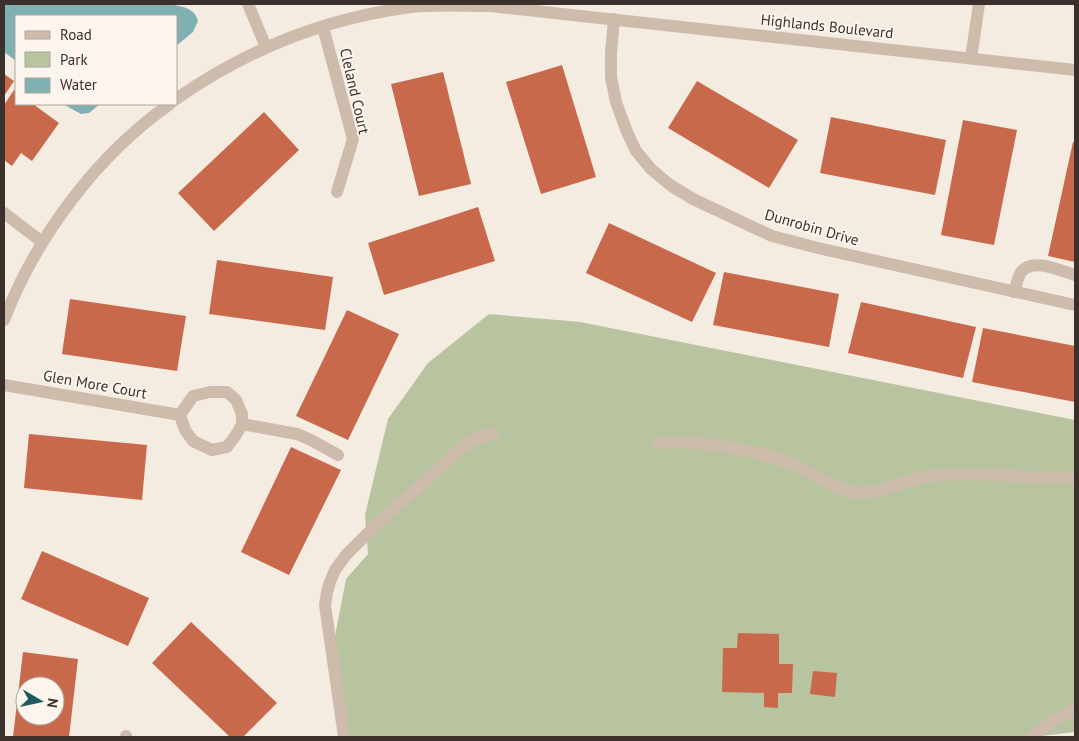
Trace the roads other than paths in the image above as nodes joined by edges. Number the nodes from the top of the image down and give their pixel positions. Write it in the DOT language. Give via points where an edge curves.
graph roads {
  1 [pos="248,4"];
  2 [pos="979,4"];
  3 [pos="614,19"];
  4 [pos="323,27"];
  5 [pos="266,47"];
  6 [pos="971,58"];
  7 [pos="1075,70"];
  8 [pos="178,98"];
  9 [pos="168,105"];
  10 [pos="337,192"];
  11 [pos="4,213"];
  12 [pos="42,242"];
  13 [pos="1075,275"];
  14 [pos="1014,292"];
  15 [pos="1075,305"];
  16 [pos="4,320"];
  17 [pos="4,385"];
  18 [pos="180,415"];
  19 [pos="242,424"];
  20 [pos="493,434"];
  21 [pos="658,443"];
  22 [pos="338,455"];
  23 [pos="1075,478"];
  24 [pos="1075,709"];
  25 [pos="344,737"];
  26 [pos="1031,737"];
  1 -- 5 [label="street"];
  2 -- 6 [label="street"];
  3 -- 4 [label="street, Highlands Boulevard" via="490,6 440,5 384,12"];
  3 -- 6 [label="street, Highlands Boulevard"];
  3 -- 14 [label="street, Dunrobin Drive" via="611,77 616,102 636,151 670,186 772,236"];
  4 -- 5 [label="street, Highlands Boulevard"];
  4 -- 10 [label="street, Cleland Court" via="353,139"];
  5 -- 8 [label="street, Highlands Boulevard"];
  6 -- 7 [label="street, Highlands Boulevard"];
  9 -- 12 [label="street" via="124,141 93,174"];
  11 -- 12 [label="street"];
  12 -- 16 [label="street"];
  13 -- 14 [label="street" via="1042,265 1028,267 1021,273"];
  14 -- 15 [label="street, Dunrobin Drive"];
  17 -- 18 [label="street, Glen More Court"];
  18 -- 19 [label="street" via="193,441 212,450 227,447"];
  18 -- 19 [label="street" via="193,396 227,392 236,400"];
  19 -- 22 [label="street" via="297,434"];
  20 -- 25 [label="street" via="465,445 376,525 335,570 326,605"];
  21 -- 23 [label="street" via="672,441 760,454 798,467 839,488 864,493 941,476 985,474"];
  24 -- 26 [label="street"];
}
